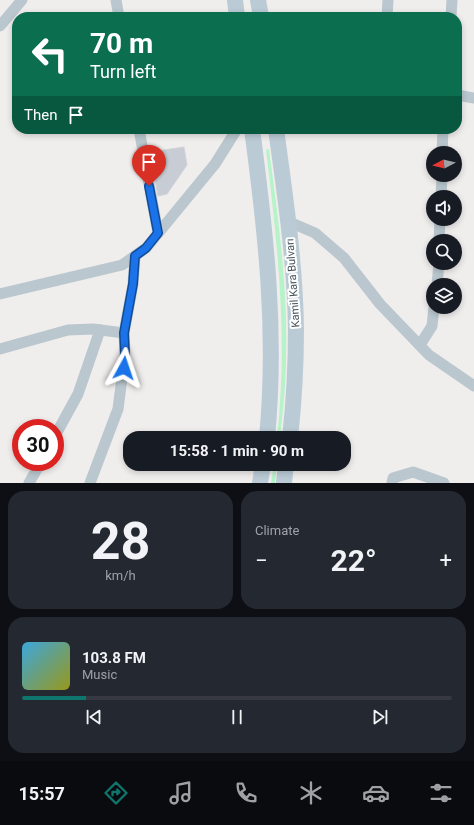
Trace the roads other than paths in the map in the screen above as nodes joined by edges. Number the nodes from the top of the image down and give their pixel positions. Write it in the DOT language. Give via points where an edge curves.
graph roads {
  1 [pos="22,0"];
  2 [pos="116,0"];
  3 [pos="234,0"];
  4 [pos="388,0"];
  5 [pos="452,0"];
  6 [pos="118,12"];
  7 [pos="236,12"];
  8 [pos="387,12"];
  9 [pos="452,12"];
  10 [pos="0,26"];
  11 [pos="462,95"];
  12 [pos="474,98"];
  13 [pos="140,134"];
  14 [pos="234,134"];
  15 [pos="253,134"];
  16 [pos="277,134"];
  17 [pos="443,134"];
  18 [pos="442,146"];
  19 [pos="287,221"];
  20 [pos="158,233"];
  21 [pos="135,256"];
  22 [pos="0,294"];
  23 [pos="433,314"];
  24 [pos="100,330"];
  25 [pos="124,333"];
  26 [pos="420,345"];
  27 [pos="0,349"];
  28 [pos="474,386"];
  29 [pos="64,420"];
  30 [pos="268,431"];
  31 [pos="291,431"];
  32 [pos="36,471"];
  33 [pos="262,471"];
  34 [pos="285,471"];
  35 [pos="29,483"];
  36 [pos="90,483"];
  37 [pos="260,483"];
  38 [pos="284,483"];
  39 [pos="392,483"];
  40 [pos="444,483"];
  1 -- 10 [label="street"];
  2 -- 6 [label="street"];
  3 -- 7 [label="main road"];
  4 -- 8 [label="street"];
  5 -- 9 [label="street"];
  11 -- 12 [label="street"];
  13 -- 20 [label="street"];
  14 -- 20 [label="street" via="215,164"];
  15 -- 30 [label="main road" via="270,282 271,392"];
  16 -- 19 [label="main road, Kamil Kara Bulvarı" via="288,209"];
  17 -- 18 [label="street"];
  19 -- 26 [label="street" via="315,233 344,258 380,304"];
  19 -- 31 [label="main road, Kamil Kara Bulvarı" via="291,241 296,329"];
  20 -- 21 [label="street" via="146,248"];
  21 -- 22 [label="street" via="122,265"];
  21 -- 25 [label="street"];
  23 -- 26 [label="street" via="432,326"];
  24 -- 25 [label="street"];
  24 -- 27 [label="street" via="68,330"];
  24 -- 29 [label="street" via="78,394"];
  25 -- 36 [label="street" via="125,354 118,409"];
  26 -- 28 [label="street" via="429,355"];
  32 -- 35 [label="street"];
  33 -- 37 [label="main road"];
  34 -- 38 [label="main road"];
  39 -- 40 [label="street" via="393,478 413,472"];
}
